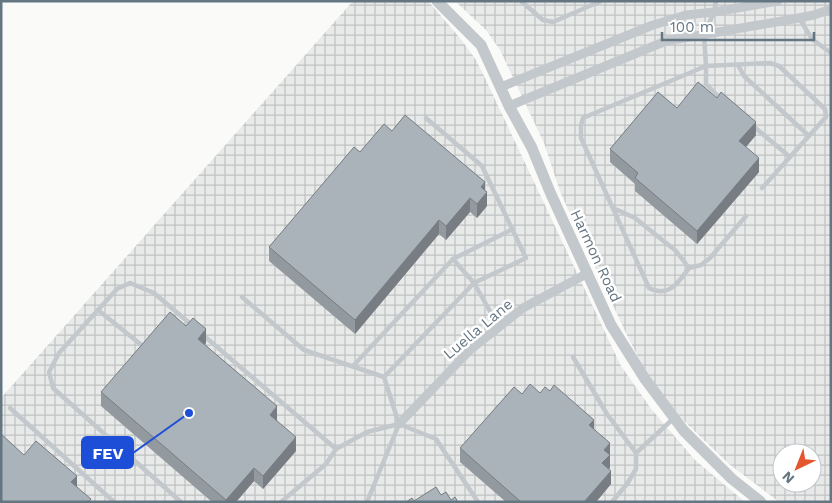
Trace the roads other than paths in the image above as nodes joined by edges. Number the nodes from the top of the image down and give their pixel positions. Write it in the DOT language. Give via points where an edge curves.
graph roads {
  1 [pos="437,1"];
  2 [pos="521,1"];
  3 [pos="601,1"];
  4 [pos="716,1"];
  5 [pos="778,1"];
  6 [pos="831,9"];
  7 [pos="714,12"];
  8 [pos="799,18"];
  9 [pos="704,35"];
  10 [pos="829,50"];
  11 [pos="738,65"];
  12 [pos="706,66"];
  13 [pos="501,87"];
  14 [pos="727,104"];
  15 [pos="510,106"];
  16 [pos="426,118"];
  17 [pos="748,122"];
  18 [pos="809,136"];
  19 [pos="790,157"];
  20 [pos="762,188"];
  21 [pos="613,208"];
  22 [pos="746,216"];
  23 [pos="513,229"];
  24 [pos="453,259"];
  25 [pos="689,268"];
  26 [pos="588,272"];
  27 [pos="474,284"];
  28 [pos="242,298"];
  29 [pos="98,310"];
  30 [pos="499,327"];
  31 [pos="144,347"];
  32 [pos="573,357"];
  33 [pos="353,366"];
  34 [pos="384,378"];
  35 [pos="10,408"];
  36 [pos="674,418"];
  37 [pos="399,424"];
  38 [pos="336,449"];
  39 [pos="636,453"];
  40 [pos="114,502"];
  41 [pos="181,502"];
  42 [pos="280,502"];
  43 [pos="367,502"];
  44 [pos="478,502"];
  45 [pos="612,502"];
  46 [pos="761,502"];
  1 -- 13 [label="street, Harmon Road" via="481,45"];
  2 -- 3 [label="lane" via="543,20 553,22"];
  4 -- 7 [label="lane"];
  5 -- 7 [label="street"];
  6 -- 8 [label="street"];
  7 -- 9 [label="lane"];
  7 -- 13 [label="street" via="653,24"];
  8 -- 9 [label="street"];
  8 -- 10 [label="lane" via="812,39"];
  9 -- 12 [label="lane"];
  9 -- 15 [label="street" via="666,41"];
  11 -- 12 [label="lane"];
  11 -- 18 [label="lane" via="744,76"];
  11 -- 18 [label="lane" via="770,63 780,66 825,108 826,117"];
  12 -- 14 [label="lane" via="706,84"];
  12 -- 21 [label="lane" via="583,118 581,138"];
  13 -- 15 [label="street, Harmon Road"];
  15 -- 26 [label="street, Harmon Road"];
  16 -- 23 [label="lane" via="482,166"];
  17 -- 19 [label="lane"];
  18 -- 19 [label="lane"];
  19 -- 20 [label="lane"];
  21 -- 25 [label="lane" via="635,218 676,251"];
  21 -- 25 [label="lane" via="649,288 656,292 668,291"];
  22 -- 25 [label="lane" via="710,258"];
  23 -- 24 [label="lane"];
  23 -- 27 [label="lane" via="526,258"];
  24 -- 27 [label="lane"];
  24 -- 33 [label="lane"];
  26 -- 30 [label="street, Luella Lane" via="523,308"];
  26 -- 36 [label="street, Harmon Road" via="611,325"];
  27 -- 30 [label="lane"];
  27 -- 34 [label="lane"];
  28 -- 33 [label="lane" via="304,350"];
  29 -- 31 [label="lane"];
  29 -- 38 [label="lane" via="117,289 130,283 154,293"];
  29 -- 41 [label="lane" via="59,353 49,372 53,388"];
  30 -- 37 [label="street, Luella Lane" via="470,350"];
  32 -- 39 [label="lane" via="607,414"];
  33 -- 34 [label="lane"];
  34 -- 37 [label="lane"];
  35 -- 40 [label="lane"];
  36 -- 39 [label="lane"];
  36 -- 46 [label="street, Harmon Road" via="732,479"];
  37 -- 38 [label="lane" via="367,432"];
  37 -- 43 [label="lane"];
  37 -- 44 [label="lane" via="436,439"];
  38 -- 42 [label="lane" via="326,464"];
  39 -- 45 [label="lane" via="636,469"];
}
